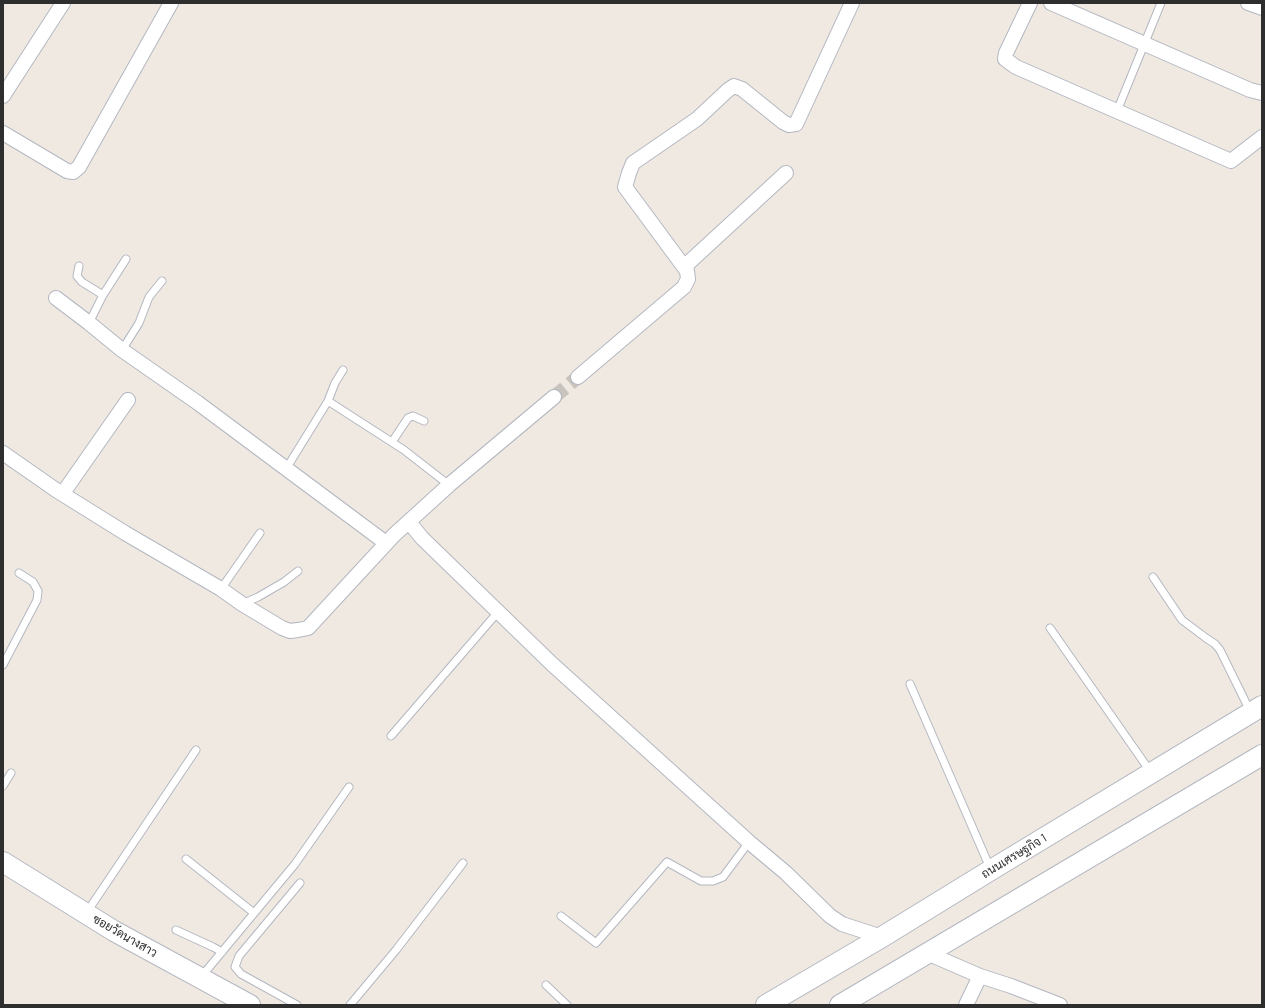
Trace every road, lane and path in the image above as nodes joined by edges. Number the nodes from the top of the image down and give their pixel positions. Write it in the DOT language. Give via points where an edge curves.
graph roads {
  1 [pos="63,3"];
  2 [pos="171,3"];
  3 [pos="852,3"];
  4 [pos="1030,3"];
  5 [pos="1051,3"];
  6 [pos="1161,3"];
  7 [pos="1248,3"];
  8 [pos="1262,8"];
  9 [pos="1144,44"];
  10 [pos="1262,93"];
  11 [pos="3,96"];
  12 [pos="1117,111"];
  13 [pos="3,133"];
  14 [pos="1262,137"];
  15 [pos="786,173"];
  16 [pos="126,259"];
  17 [pos="78,266"];
  18 [pos="684,266"];
  19 [pos="162,281"];
  20 [pos="103,295"];
  21 [pos="56,298"];
  22 [pos="89,322"];
  23 [pos="122,350"];
  24 [pos="343,370"];
  25 [pos="578,377"];
  26 [pos="554,396"];
  27 [pos="128,400"];
  28 [pos="328,401"];
  29 [pos="424,421"];
  30 [pos="392,442"];
  31 [pos="3,453"];
  32 [pos="286,469"];
  33 [pos="449,485"];
  34 [pos="63,494"];
  35 [pos="409,522"];
  36 [pos="260,533"];
  37 [pos="386,543"];
  38 [pos="298,571"];
  39 [pos="19,573"];
  40 [pos="1153,577"];
  41 [pos="221,589"];
  42 [pos="242,604"];
  43 [pos="498,612"];
  44 [pos="1050,628"];
  45 [pos="3,665"];
  46 [pos="910,684"];
  47 [pos="1257,710"];
  48 [pos="391,736"];
  49 [pos="196,750"];
  50 [pos="1262,755"];
  51 [pos="11,773"];
  52 [pos="1152,773"];
  53 [pos="3,786"];
  54 [pos="349,787"];
  55 [pos="749,842"];
  56 [pos="186,859"];
  57 [pos="3,862"];
  58 [pos="463,863"];
  59 [pos="991,870"];
  60 [pos="300,883"];
  61 [pos="254,913"];
  62 [pos="86,914"];
  63 [pos="561,916"];
  64 [pos="176,930"];
  65 [pos="882,937"];
  66 [pos="222,952"];
  67 [pos="927,953"];
  68 [pos="980,976"];
  69 [pos="199,978"];
  70 [pos="546,985"];
  71 [pos="250,1005"];
  72 [pos="296,1005"];
  73 [pos="350,1005"];
  74 [pos="567,1005"];
  75 [pos="766,1005"];
  76 [pos="840,1005"];
  77 [pos="966,1005"];
  78 [pos="1060,1005"];
  1 -- 11 [label="street"];
  2 -- 13 [label="street" via="79,167 73,172 67,171"];
  3 -- 18 [label="street" via="796,124 783,122 742,89 734,86 697,119 633,163 625,188"];
  4 -- 12 [label="street" via="1005,59 1016,67"];
  5 -- 9 [label="street"];
  6 -- 9 [label="lane"];
  7 -- 8 [label="street"];
  9 -- 10 [label="street"];
  9 -- 12 [label="lane"];
  12 -- 14 [label="street" via="1231,161"];
  15 -- 18 [label="street"];
  16 -- 20 [label="lane"];
  17 -- 20 [label="lane" via="77,276 82,282"];
  18 -- 25 [label="street" via="688,279 684,287"];
  19 -- 23 [label="lane" via="149,297 139,323"];
  20 -- 22 [label="lane"];
  21 -- 22 [label="street"];
  22 -- 23 [label="street"];
  23 -- 32 [label="street"];
  24 -- 28 [label="lane"];
  26 -- 33 [label="street"];
  27 -- 34 [label="street"];
  28 -- 30 [label="lane"];
  28 -- 32 [label="lane"];
  29 -- 30 [label="lane" via="412,416 408,418"];
  30 -- 33 [label="lane"];
  31 -- 34 [label="street"];
  32 -- 37 [label="street"];
  33 -- 35 [label="street"];
  34 -- 41 [label="street"];
  35 -- 37 [label="street"];
  35 -- 43 [label="street" via="422,538"];
  36 -- 41 [label="lane"];
  37 -- 42 [label="street" via="308,628 290,631"];
  38 -- 42 [label="lane" via="271,590"];
  39 -- 45 [label="lane" via="33,582 38,590 37,600"];
  40 -- 47 [label="lane" via="1182,620 1220,650"];
  41 -- 42 [label="street"];
  43 -- 48 [label="lane"];
  43 -- 55 [label="street"];
  44 -- 52 [label="lane"];
  46 -- 59 [label="lane"];
  47 -- 52 [label="main road, ถนนเศรษฐกิจ 1"];
  49 -- 62 [label="lane"];
  50 -- 67 [label="main road"];
  51 -- 53 [label="lane"];
  52 -- 59 [label="main road, ถนนเศรษฐกิจ 1"];
  54 -- 61 [label="lane" via="295,864"];
  55 -- 63 [label="lane" via="723,877 713,881 701,881 667,862 596,943"];
  55 -- 65 [label="street" via="836,920"];
  56 -- 61 [label="lane"];
  57 -- 62 [label="main road, ซอยวัดนางสาว"];
  58 -- 73 [label="lane"];
  59 -- 65 [label="main road, ถนนเศรษฐกิจ 1"];
  60 -- 72 [label="lane" via="239,956 235,967 242,974"];
  61 -- 66 [label="lane"];
  62 -- 69 [label="main road, ซอยวัดนางสาว"];
  64 -- 66 [label="lane"];
  65 -- 75 [label="main road, ถนนเศรษฐกิจ 1"];
  66 -- 69 [label="lane"];
  67 -- 68 [label="street"];
  67 -- 76 [label="main road"];
  68 -- 77 [label="street"];
  68 -- 78 [label="street"];
  69 -- 71 [label="main road, ซอยวัดนางสาว"];
  70 -- 74 [label="lane"];
}
